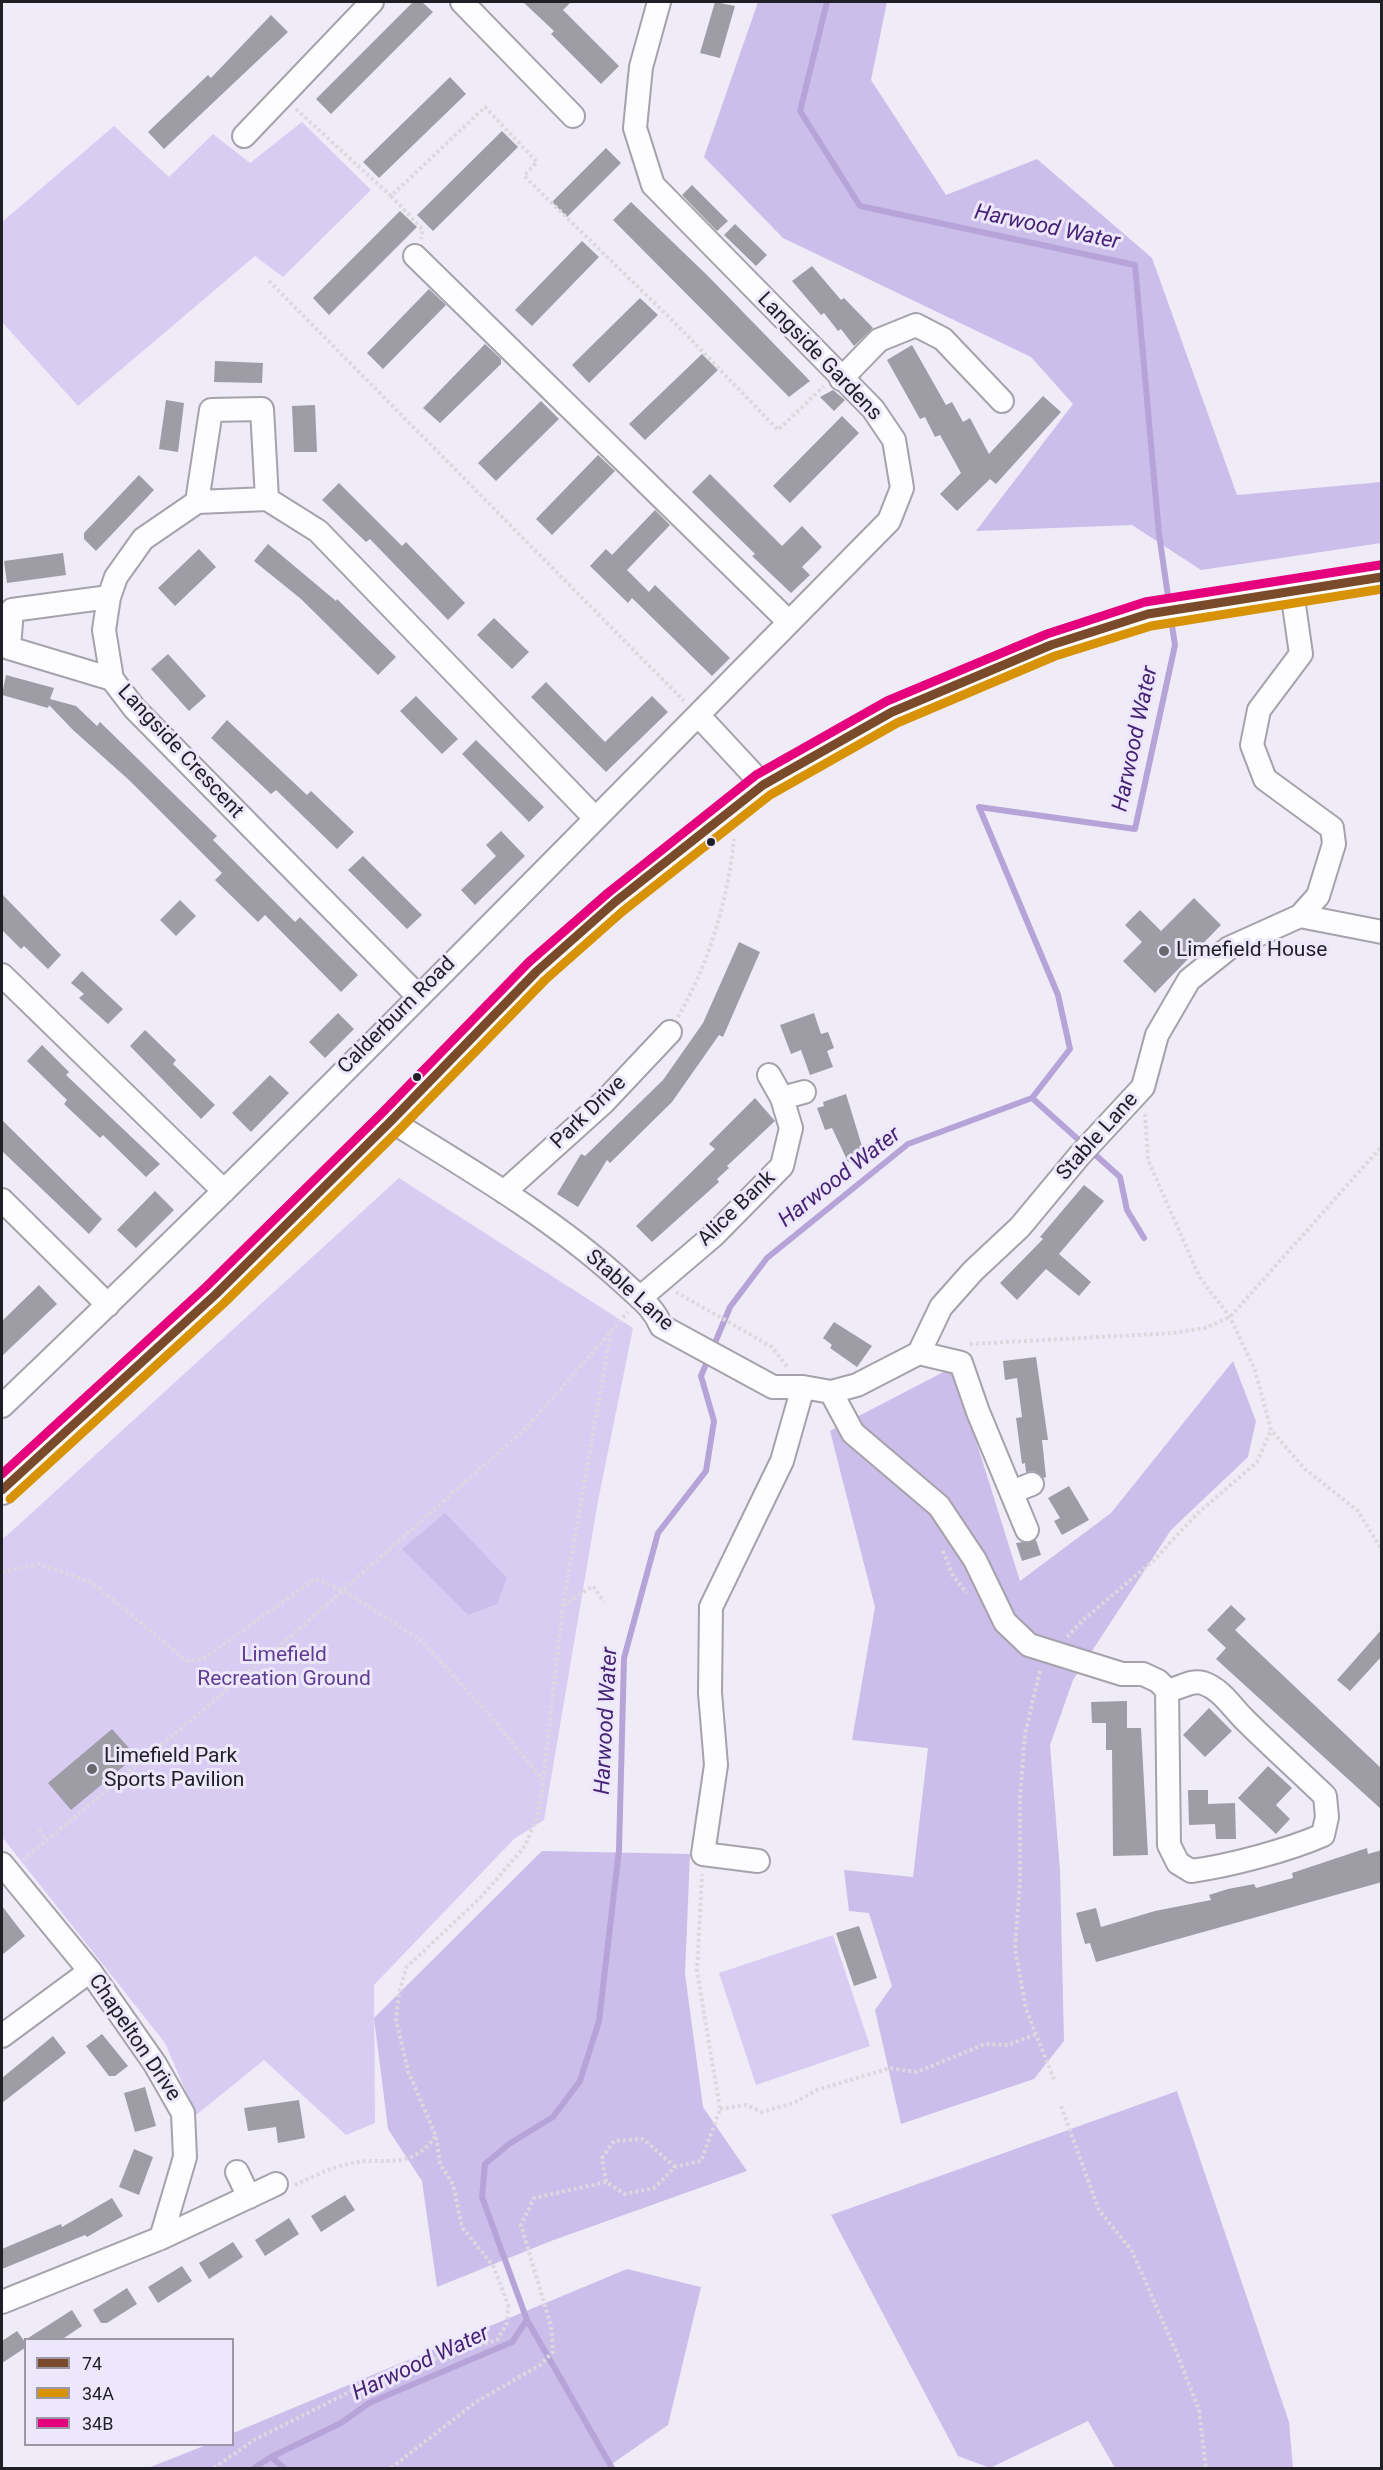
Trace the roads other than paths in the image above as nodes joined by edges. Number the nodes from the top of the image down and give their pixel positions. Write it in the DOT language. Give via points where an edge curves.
graph roads {
  1 [pos="372,2"];
  2 [pos="462,2"];
  3 [pos="659,2"];
  4 [pos="573,116"];
  5 [pos="244,136"];
  6 [pos="415,256"];
  7 [pos="839,377"];
  8 [pos="1002,401"];
  9 [pos="267,499"];
  10 [pos="197,502"];
  11 [pos="1382,576"];
  12 [pos="1292,591"];
  13 [pos="109,597"];
  14 [pos="789,622"];
  15 [pos="112,679"];
  16 [pos="699,716"];
  17 [pos="763,785"];
  18 [pos="594,818"];
  19 [pos="1300,916"];
  20 [pos="1382,932"];
  21 [pos="2,975"];
  22 [pos="417,995"];
  23 [pos="670,1032"];
  24 [pos="768,1075"];
  25 [pos="804,1092"];
  26 [pos="782,1098"];
  27 [pos="391,1121"];
  28 [pos="224,1191"];
  29 [pos="504,1192"];
  30 [pos="4,1208"];
  31 [pos="640,1298"];
  32 [pos="108,1305"];
  33 [pos="919,1353"];
  34 [pos="803,1387"];
  35 [pos="831,1392"];
  36 [pos="2,1406"];
  37 [pos="2,1490"];
  38 [pos="1027,1530"];
  39 [pos="1167,1690"];
  40 [pos="758,1861"];
  41 [pos="5,1868"];
  42 [pos="90,1971"];
  43 [pos="2,2036"];
  44 [pos="237,2172"];
  45 [pos="276,2184"];
  46 [pos="249,2197"];
  47 [pos="161,2238"];
  48 [pos="2,2302"];
  1 -- 5 [label="street"];
  2 -- 4 [label="street"];
  3 -- 7 [label="street, Langside Gardens" via="641,67 635,128 653,185"];
  6 -- 14 [label="street"];
  7 -- 8 [label="street" via="879,340 916,326 943,339"];
  7 -- 14 [label="street, Langside Gardens" via="873,409 894,440 902,488 889,520"];
  9 -- 10 [label="street"];
  9 -- 10 [label="street" via="262,409 210,410"];
  9 -- 18 [label="street" via="318,531"];
  10 -- 13 [label="street, Langside Crescent" via="143,539 116,577"];
  11 -- 12 [label="main road"];
  12 -- 17 [label="main road" via="1148,615 1051,645 892,712"];
  12 -- 19 [label="street" via="1301,654 1259,710 1252,745 1265,779 1332,828 1334,844 1318,896"];
  13 -- 15 [label="street, Langside Crescent" via="104,630"];
  13 -- 15 [label="street" via="12,610 9,648"];
  14 -- 16 [label="street, Calderburn Road"];
  15 -- 22 [label="street, Langside Crescent" via="135,709"];
  16 -- 17 [label="street"];
  16 -- 18 [label="street, Calderburn Road"];
  17 -- 27 [label="main road" via="615,902 537,971"];
  18 -- 22 [label="street, Calderburn Road"];
  19 -- 20 [label="street"];
  19 -- 33 [label="street, Stable Lane" via="1229,948 1189,980 1157,1035 1143,1087 1020,1227 941,1307"];
  21 -- 28 [label="street"];
  22 -- 28 [label="street, Calderburn Road"];
  23 -- 29 [label="street, Park Drive" via="604,1102"];
  24 -- 26 [label="street, Alice Bank"];
  25 -- 26 [label="street"];
  26 -- 31 [label="street, Alice Bank" via="791,1128 782,1166 714,1234"];
  27 -- 29 [label="street, Stable Lane"];
  27 -- 37 [label="main road" via="215,1295"];
  28 -- 32 [label="street, Calderburn Road"];
  29 -- 31 [label="street, Stable Lane" via="609,1269"];
  30 -- 32 [label="street"];
  31 -- 34 [label="street, Stable Lane" via="656,1312 661,1326 774,1387"];
  32 -- 36 [label="street, Calderburn Road"];
  33 -- 35 [label="street, Stable Lane" via="857,1385"];
  33 -- 38 [label="street" via="961,1363 978,1412 1022,1488"];
  34 -- 35 [label="street, Stable Lane"];
  34 -- 40 [label="street" via="782,1461 711,1607 710,1693 716,1765 703,1854"];
  35 -- 39 [label="street" via="853,1433 939,1506 975,1560 1005,1622 1029,1645 1122,1674 1143,1674"];
  39 -- 39 [label="street" via="1169,1845 1178,1863 1191,1871 1214,1868 1323,1835 1327,1816 1325,1796 1220,1692 1201,1682"];
  41 -- 42 [label="street, Chapelton Drive"];
  42 -- 43 [label="street"];
  42 -- 47 [label="street, Chapelton Drive" via="155,2064 183,2113 185,2157"];
  44 -- 46 [label="street"];
  45 -- 46 [label="street"];
  46 -- 47 [label="street"];
  47 -- 48 [label="street"];
}
